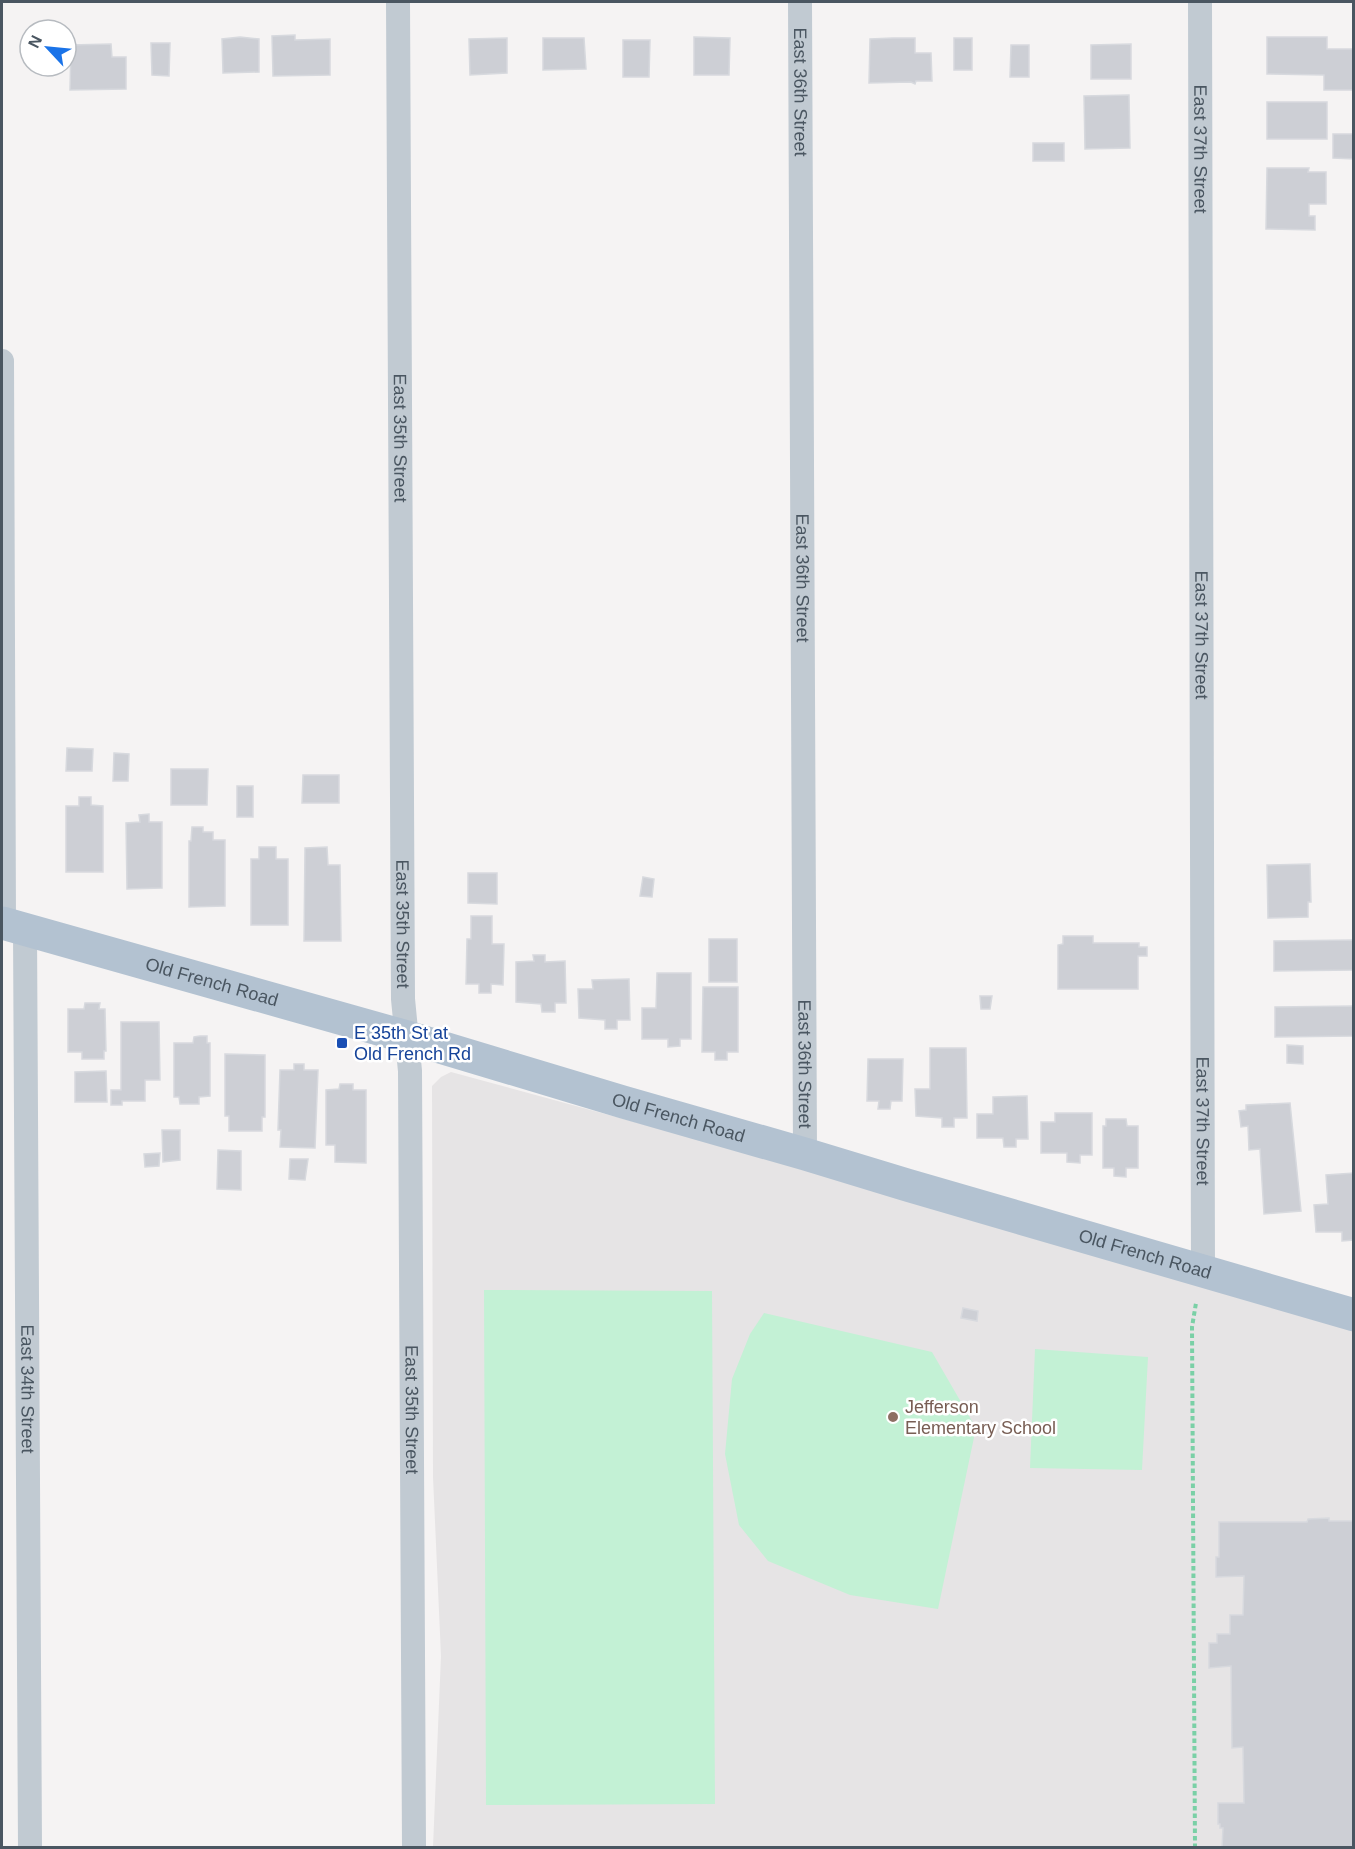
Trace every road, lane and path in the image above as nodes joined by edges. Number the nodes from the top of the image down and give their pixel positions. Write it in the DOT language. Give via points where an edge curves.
graph roads {
  1 [pos="398,2"];
  2 [pos="800,2"];
  3 [pos="1200,2"];
  4 [pos="2,361"];
  5 [pos="10,926"];
  6 [pos="407,1037"];
  7 [pos="806,1154"];
  8 [pos="1200,1284"];
  9 [pos="1353,1315"];
  10 [pos="30,1848"];
  11 [pos="414,1848"];
  12 [pos="1195,1848"];
  1 -- 6 [label="street, East 35th Street" via="403,999"];
  2 -- 7 [label="street, East 36th Street"];
  3 -- 8 [label="street, East 37th Street"];
  4 -- 5 [label="street, East 34th Street"];
  5 -- 6 [label="main road, Old French Road"];
  5 -- 10 [label="street, East 34th Street"];
  6 -- 7 [label="main road, Old French Road"];
  6 -- 11 [label="street, East 35th Street"];
  7 -- 8 [label="main road, Old French Road" via="1051,1227"];
  8 -- 9 [label="main road, Old French Road"];
  8 -- 12 [label="path" via="1192,1327"];
}
